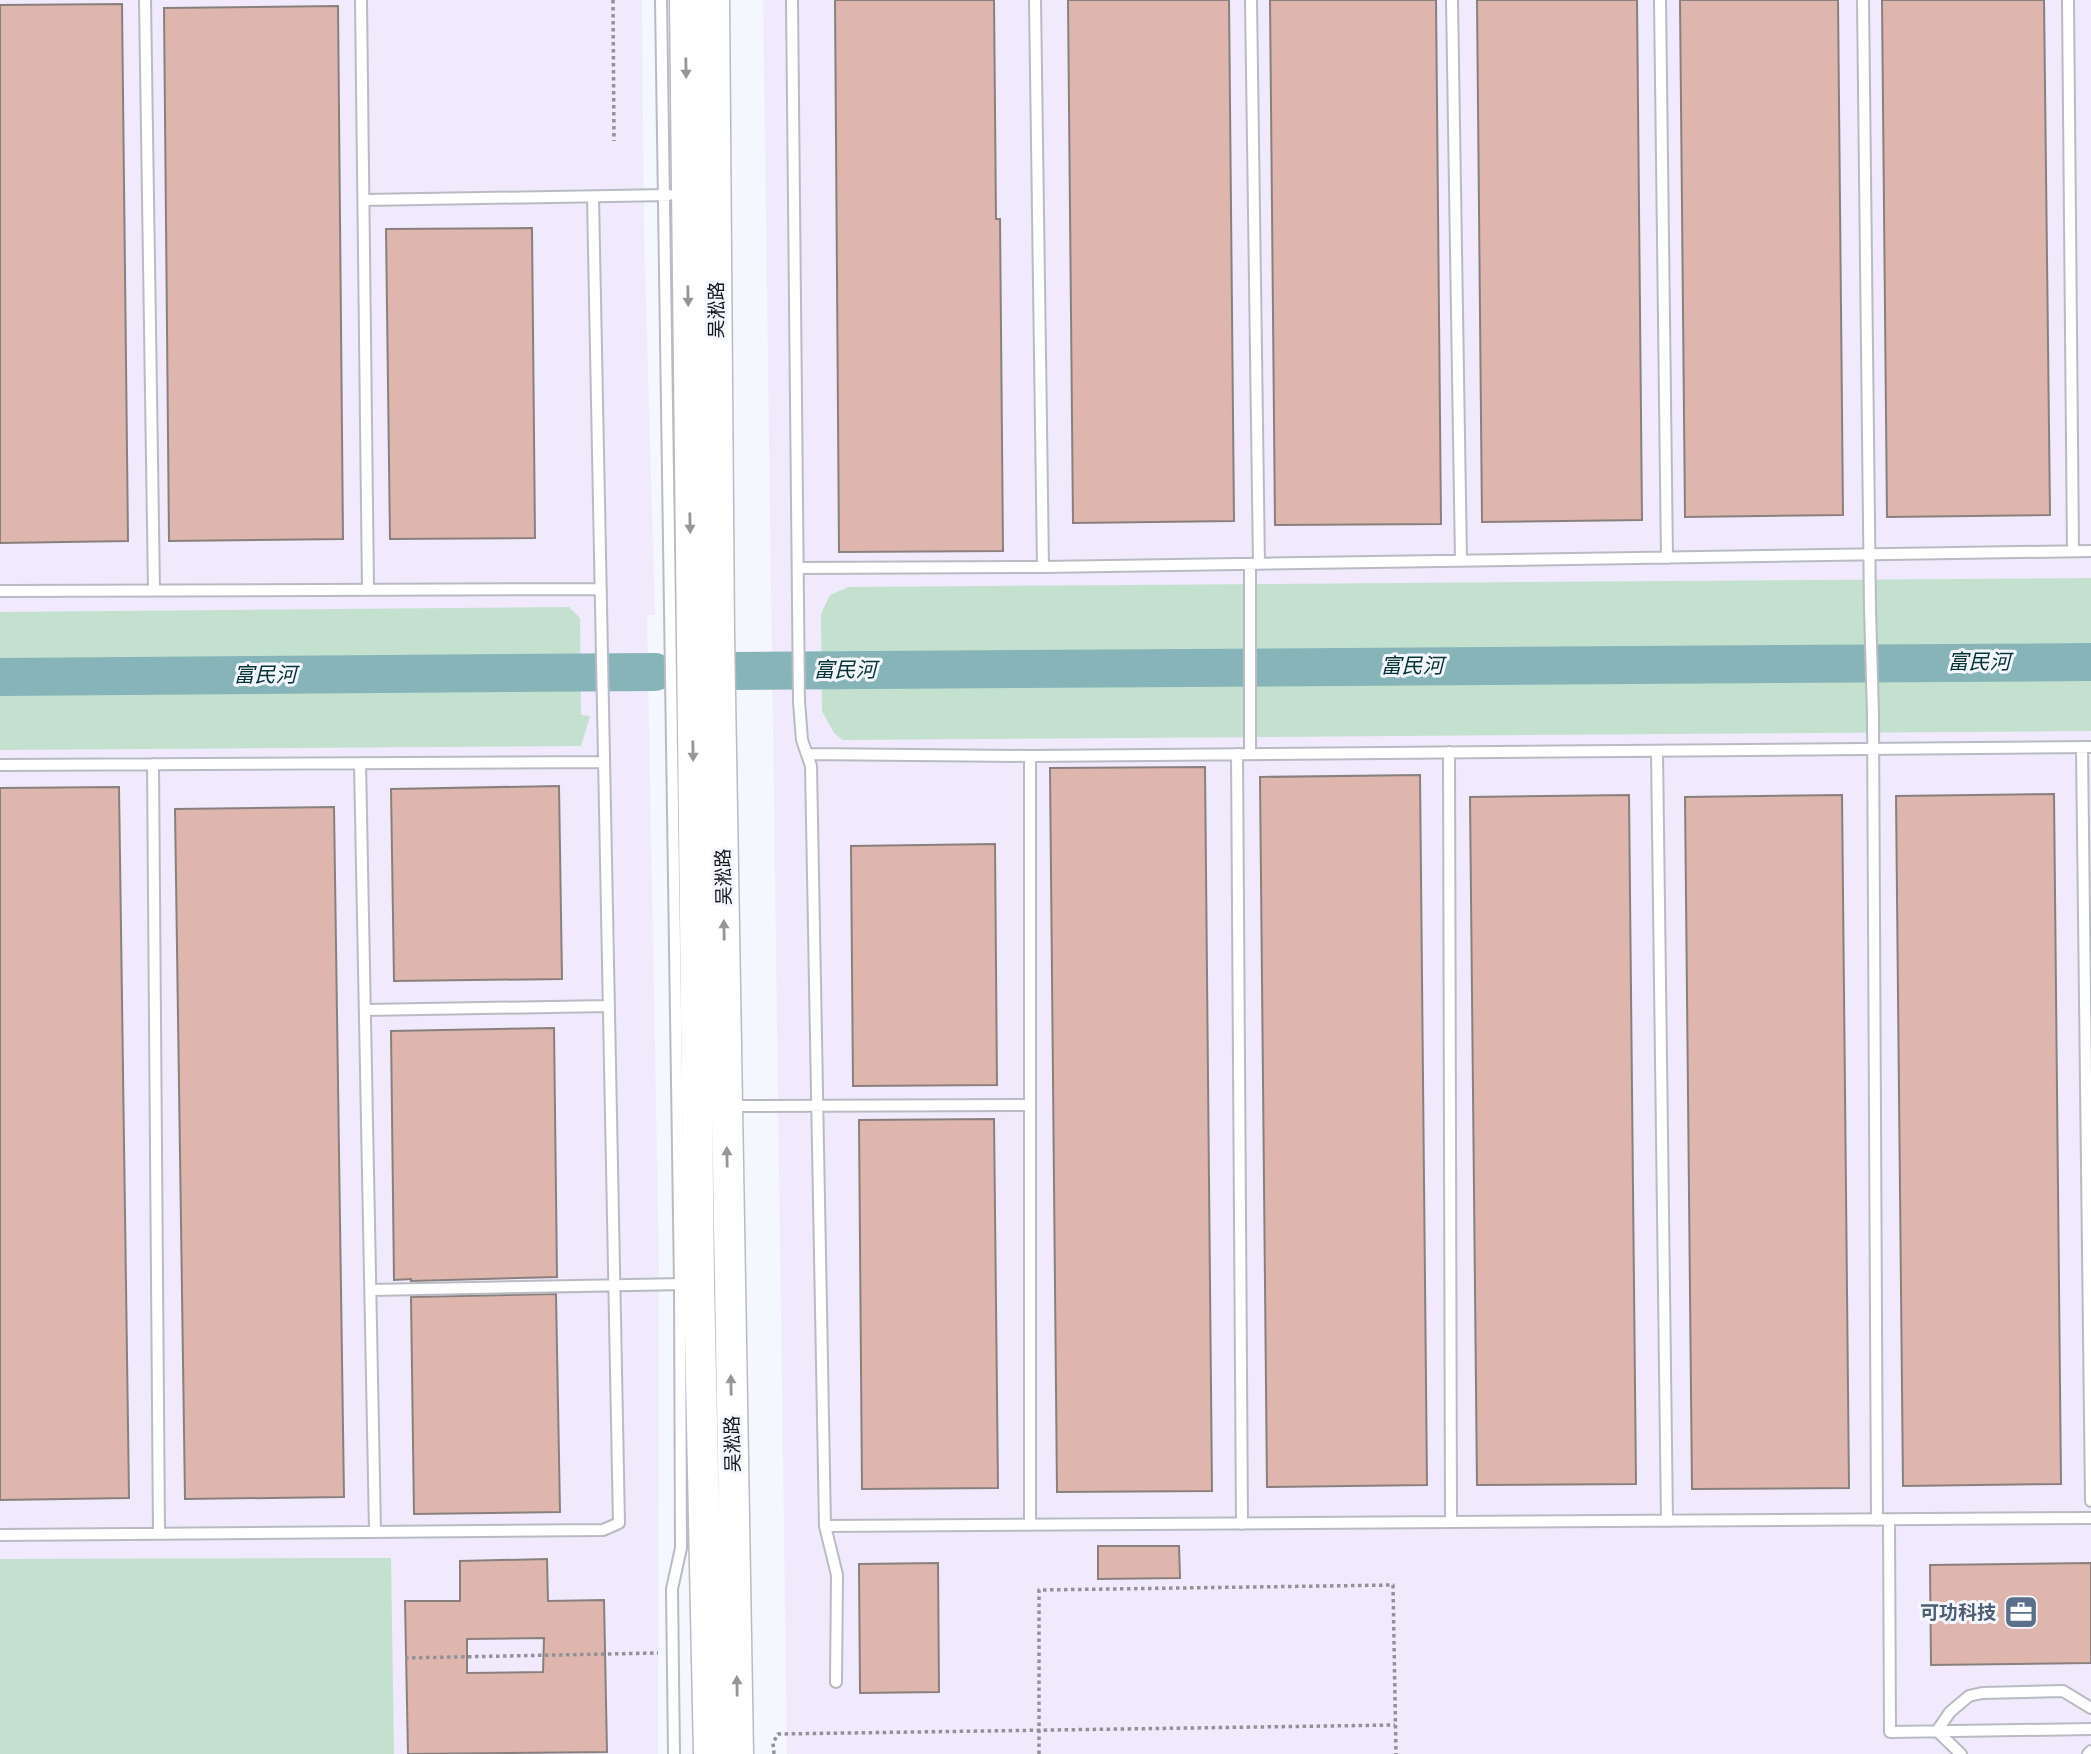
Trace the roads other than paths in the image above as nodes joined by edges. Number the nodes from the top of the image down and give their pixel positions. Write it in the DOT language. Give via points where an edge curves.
graph roads {
  1 [pos="145,0"];
  2 [pos="361,0"];
  3 [pos="662,0"];
  4 [pos="685,0"];
  5 [pos="714,0"];
  6 [pos="792,0"];
  7 [pos="1035,0"];
  8 [pos="1251,0"];
  9 [pos="1452,0"];
  10 [pos="1660,0"];
  11 [pos="1863,0"];
  12 [pos="2068,0"];
  13 [pos="694,195"];
  14 [pos="593,197"];
  15 [pos="364,200"];
  16 [pos="2073,551"];
  17 [pos="2091,551"];
  18 [pos="1869,554"];
  19 [pos="1667,558"];
  20 [pos="1461,561"];
  21 [pos="1254,564"];
  22 [pos="1043,567"];
  23 [pos="798,568"];
  24 [pos="368,589"];
  25 [pos="601,589"];
  26 [pos="0,590"];
  27 [pos="154,590"];
  28 [pos="2086,747"];
  29 [pos="1874,748"];
  30 [pos="1657,751"];
  31 [pos="1449,752"];
  32 [pos="807,754"];
  33 [pos="1237,754"];
  34 [pos="1250,754"];
  35 [pos="1030,756"];
  36 [pos="604,762"];
  37 [pos="360,763"];
  38 [pos="153,764"];
  39 [pos="0,765"];
  40 [pos="609,1006"];
  41 [pos="365,1010"];
  42 [pos="727,1105"];
  43 [pos="1030,1105"];
  44 [pos="817,1106"];
  45 [pos="707,1284"];
  46 [pos="614,1285"];
  47 [pos="371,1290"];
  48 [pos="2091,1501"];
  49 [pos="2091,1518"];
  50 [pos="1877,1520"];
  51 [pos="1889,1520"];
  52 [pos="1667,1521"];
  53 [pos="1451,1522"];
  54 [pos="1242,1524"];
  55 [pos="1030,1525"];
  56 [pos="825,1526"];
  57 [pos="375,1531"];
  58 [pos="159,1533"];
  59 [pos="0,1535"];
  60 [pos="836,1682"];
  61 [pos="2091,1708"];
  62 [pos="2091,1729"];
  63 [pos="1937,1731"];
  64 [pos="674,1754"];
  65 [pos="709,1754"];
  66 [pos="738,1754"];
  67 [pos="1961,1754"];
  1 -- 27 [label="lane"];
  2 -- 15 [label="lane"];
  3 -- 13 [label="lane"];
  4 -- 13 [label="main road, 吴淞路, one-way"];
  5 -- 13 [label="main road, 吴淞路"];
  6 -- 23 [label="lane"];
  7 -- 22 [label="lane"];
  8 -- 21 [label="lane"];
  9 -- 20 [label="lane"];
  10 -- 19 [label="lane"];
  11 -- 18 [label="lane"];
  12 -- 16 [label="lane"];
  13 -- 14 [label="lane"];
  42 -- 13 [label="main road, 吴淞路, one-way" via="718,606"];
  13 -- 45 [label="main road, 吴淞路"];
  14 -- 15 [label="lane"];
  14 -- 25 [label="lane"];
  15 -- 24 [label="lane"];
  16 -- 17 [label="lane"];
  16 -- 18 [label="lane"];
  18 -- 19 [label="lane"];
  18 -- 29 [label="lane"];
  19 -- 20 [label="lane"];
  20 -- 21 [label="lane"];
  21 -- 22 [label="lane"];
  21 -- 34 [label="lane"];
  22 -- 23 [label="lane"];
  23 -- 32 [label="lane" via="799,702"];
  24 -- 25 [label="lane"];
  24 -- 27 [label="lane"];
  25 -- 36 [label="lane"];
  26 -- 27 [label="lane"];
  28 -- 29 [label="lane"];
  28 -- 48 [label="lane"];
  29 -- 30 [label="lane"];
  29 -- 50 [label="lane"];
  30 -- 31 [label="lane"];
  30 -- 52 [label="lane"];
  31 -- 34 [label="lane"];
  31 -- 53 [label="lane"];
  32 -- 35 [label="lane"];
  32 -- 44 [label="lane" via="811,766"];
  33 -- 34 [label="lane"];
  33 -- 35 [label="lane"];
  33 -- 54 [label="lane"];
  35 -- 43 [label="lane"];
  36 -- 37 [label="lane"];
  36 -- 40 [label="lane"];
  37 -- 38 [label="lane"];
  37 -- 41 [label="lane"];
  38 -- 39 [label="lane"];
  38 -- 58 [label="lane"];
  40 -- 41 [label="lane"];
  40 -- 46 [label="lane"];
  41 -- 47 [label="lane"];
  42 -- 44 [label="lane"];
  45 -- 42 [label="main road, 吴淞路, one-way"];
  43 -- 44 [label="lane"];
  43 -- 55 [label="lane"];
  44 -- 56 [label="lane"];
  45 -- 46 [label="lane"];
  45 -- 64 [label="lane" via="681,1548 672,1589"];
  45 -- 65 [label="main road, 吴淞路"];
  66 -- 45 [label="main road, 吴淞路, one-way"];
  46 -- 47 [label="lane"];
  46 -- 57 [label="lane" via="619,1523 603,1530"];
  47 -- 57 [label="lane"];
  49 -- 51 [label="lane"];
  50 -- 51 [label="lane"];
  50 -- 52 [label="lane"];
  51 -- 63 [label="lane" via="1890,1732"];
  52 -- 53 [label="lane"];
  53 -- 54 [label="lane"];
  54 -- 55 [label="lane"];
  55 -- 56 [label="lane"];
  56 -- 60 [label="lane" via="837,1575"];
  57 -- 58 [label="lane"];
  58 -- 59 [label="lane"];
  61 -- 63 [label="lane" via="2063,1691 1982,1693 1969,1696 1950,1712"];
  62 -- 63 [label="lane"];
  63 -- 67 [label="lane"];
}
